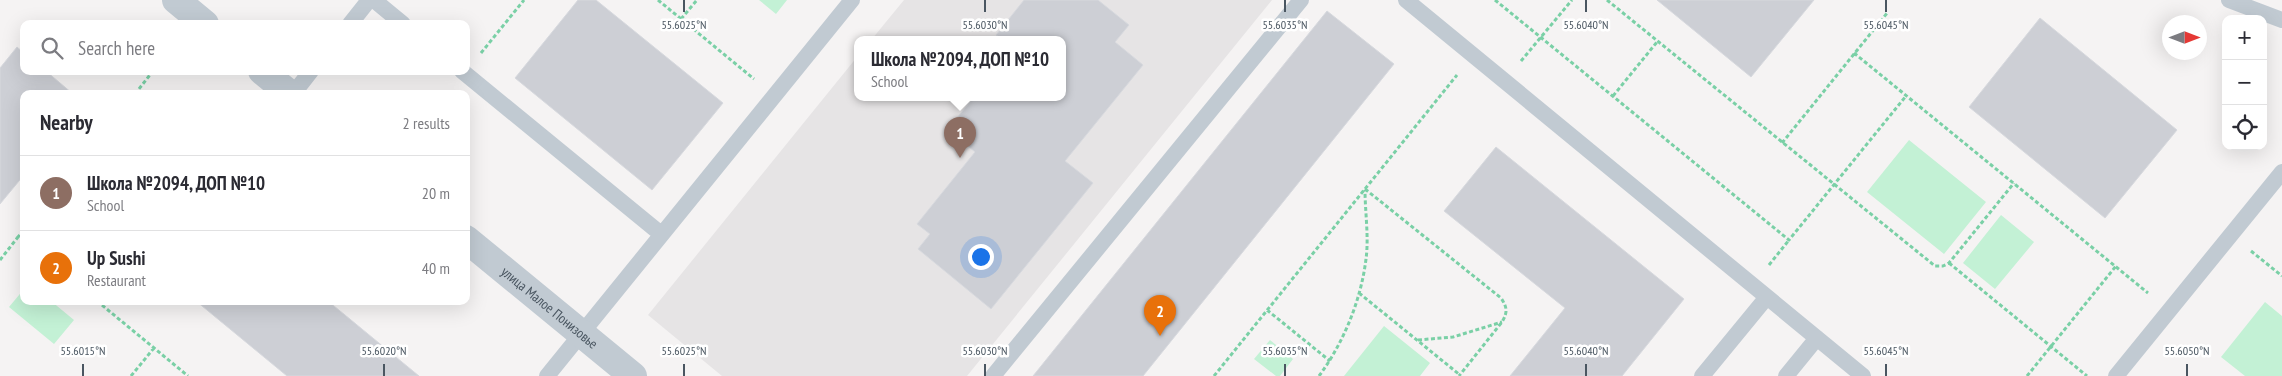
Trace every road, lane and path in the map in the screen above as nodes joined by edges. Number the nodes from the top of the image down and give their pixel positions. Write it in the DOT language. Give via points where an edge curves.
graph roads {
  1 [pos="176,0"];
  2 [pos="369,0"];
  3 [pos="374,0"];
  4 [pos="524,0"];
  5 [pos="658,0"];
  6 [pos="697,0"];
  7 [pos="852,0"];
  8 [pos="1301,0"];
  9 [pos="1406,0"];
  10 [pos="1494,0"];
  11 [pos="1572,0"];
  12 [pos="1607,0"];
  13 [pos="2229,0"];
  14 [pos="1888,12"];
  15 [pos="681,19"];
  16 [pos="200,20"];
  17 [pos="353,20"];
  18 [pos="398,20"];
  19 [pos="2282,20"];
  20 [pos="1541,38"];
  21 [pos="1657,42"];
  22 [pos="1854,53"];
  23 [pos="478,57"];
  24 [pos="150,75"];
  25 [pos="267,75"];
  26 [pos="308,75"];
  27 [pos="467,75"];
  28 [pos="1505,81"];
  29 [pos="138,90"];
  30 [pos="286,90"];
  31 [pos="294,90"];
  32 [pos="774,95"];
  33 [pos="1613,96"];
  34 [pos="1906,96"];
  35 [pos="1437,99"];
  36 [pos="1782,143"];
  37 [pos="2282,172"];
  38 [pos="2014,183"];
  39 [pos="1834,185"];
  40 [pos="1365,188"];
  41 [pos="662,234"];
  42 [pos="2231,234"];
  43 [pos="20,235"];
  44 [pos="18,237"];
  45 [pos="470,242"];
  46 [pos="0,260"];
  47 [pos="1949,263"];
  48 [pos="2116,266"];
  49 [pos="2282,276"];
  50 [pos="1359,293"];
  51 [pos="1767,297"];
  52 [pos="102,305"];
  53 [pos="1267,310"];
  54 [pos="2170,310"];
  55 [pos="1502,322"];
  56 [pos="581,334"];
  57 [pos="1817,338"];
  58 [pos="1417,340"];
  59 [pos="2051,347"];
  60 [pos="154,348"];
  61 [pos="1330,361"];
  62 [pos="131,376"];
  63 [pos="188,376"];
  64 [pos="547,376"];
  65 [pos="633,376"];
  66 [pos="993,376"];
  67 [pos="1214,376"];
  68 [pos="1319,376"];
  69 [pos="1459,376"];
  70 [pos="1702,376"];
  71 [pos="1786,376"];
  72 [pos="1863,376"];
  73 [pos="2027,376"];
  74 [pos="2087,376"];
  75 [pos="2116,376"];
  1 -- 16 [label="street"];
  2 -- 17 [label="lane"];
  3 -- 18 [label="lane"];
  4 -- 23 [label="path"];
  5 -- 15 [label="path"];
  6 -- 15 [label="path"];
  7 -- 32 [label="lane"];
  8 -- 66 [label="lane"];
  9 -- 28 [label="lane"];
  10 -- 20 [label="path"];
  11 -- 20 [label="path"];
  12 -- 21 [label="path"];
  13 -- 19 [label="lane"];
  14 -- 22 [label="path"];
  15 -- 32 [label="path"];
  20 -- 28 [label="path"];
  20 -- 33 [label="path"];
  21 -- 33 [label="path"];
  21 -- 36 [label="path"];
  22 -- 34 [label="path"];
  22 -- 36 [label="path"];
  24 -- 29 [label="path"];
  25 -- 30 [label="street"];
  26 -- 31 [label="lane"];
  27 -- 41 [label="lane"];
  28 -- 51 [label="lane"];
  32 -- 41 [label="lane"];
  33 -- 39 [label="path" via="1789,240"];
  34 -- 38 [label="path"];
  34 -- 39 [label="path"];
  35 -- 40 [label="path"];
  36 -- 39 [label="path"];
  37 -- 42 [label="lane"];
  38 -- 47 [label="path"];
  38 -- 48 [label="path"];
  39 -- 47 [label="path" via="1930,263 1939,266"];
  40 -- 50 [label="path" via="1366,258"];
  40 -- 53 [label="path"];
  40 -- 55 [label="path" via="1500,298 1506,306"];
  41 -- 56 [label="lane"];
  42 -- 49 [label="path"];
  42 -- 54 [label="lane"];
  43 -- 44 [label="path"];
  44 -- 46 [label="path"];
  45 -- 56 [label="street, улица Малое Понизовье"];
  47 -- 59 [label="path"];
  48 -- 54 [label="path"];
  48 -- 59 [label="path"];
  50 -- 58 [label="path"];
  50 -- 61 [label="path"];
  51 -- 57 [label="lane"];
  51 -- 70 [label="lane"];
  52 -- 60 [label="path"];
  53 -- 61 [label="path"];
  53 -- 67 [label="path"];
  54 -- 75 [label="lane"];
  55 -- 58 [label="path" via="1453,336"];
  55 -- 69 [label="path"];
  56 -- 64 [label="lane"];
  56 -- 65 [label="street, улица Малое Понизовье"];
  57 -- 71 [label="lane"];
  57 -- 72 [label="lane"];
  58 -- 69 [label="path"];
  59 -- 73 [label="path"];
  59 -- 74 [label="path"];
  60 -- 62 [label="path"];
  60 -- 63 [label="path"];
  61 -- 68 [label="path"];
}
